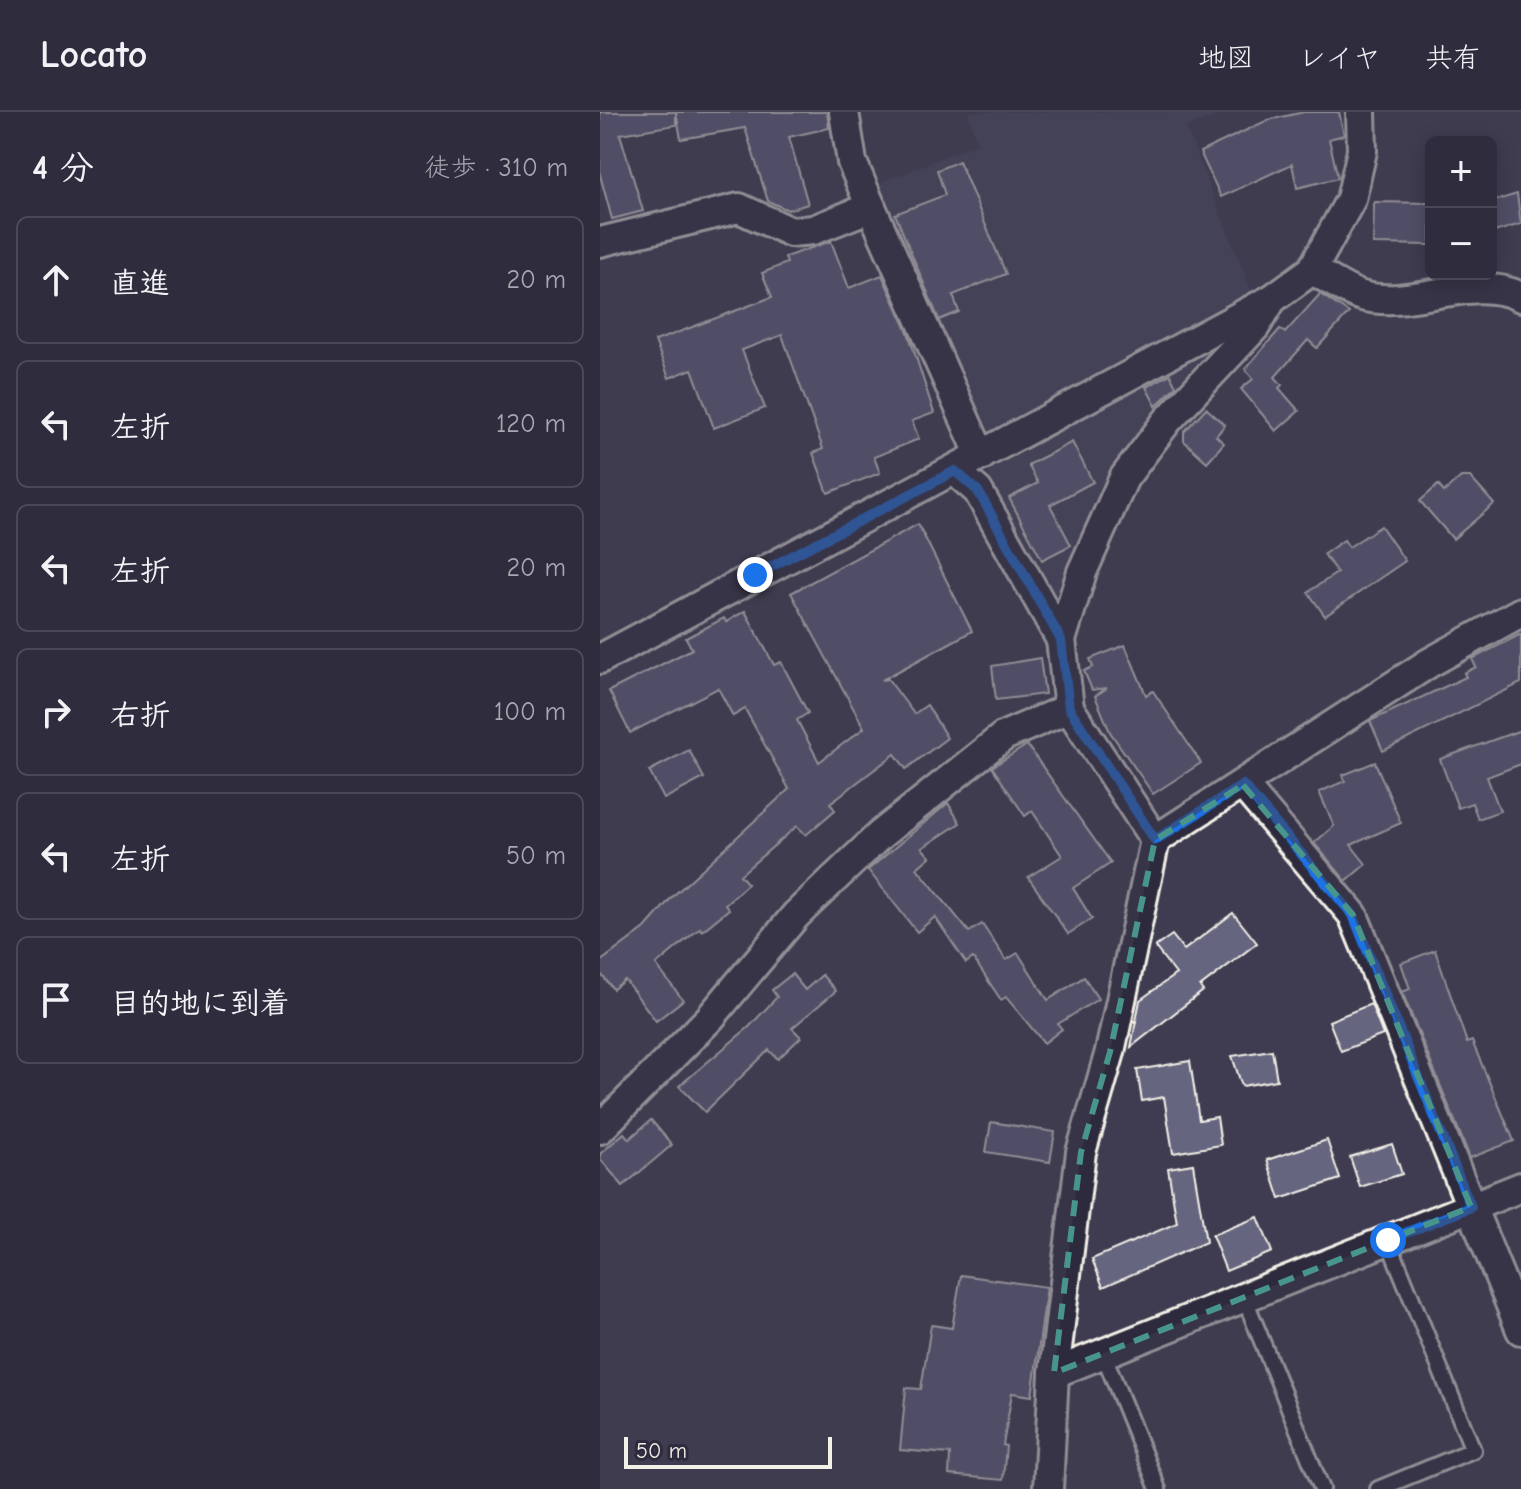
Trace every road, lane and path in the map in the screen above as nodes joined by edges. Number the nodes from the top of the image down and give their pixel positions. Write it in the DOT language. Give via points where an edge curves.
graph roads {
  1 [pos="844,112"];
  2 [pos="1361,112"];
  3 [pos="871,207"];
  4 [pos="600,242"];
  5 [pos="1312,270"];
  6 [pos="1521,297"];
  7 [pos="1272,299"];
  8 [pos="981,456"];
  9 [pos="955,471"];
  10 [pos="1521,612"];
  11 [pos="1061,640"];
  12 [pos="600,659"];
  13 [pos="1069,708"];
  14 [pos="1243,785"];
  15 [pos="1155,840"];
  16 [pos="600,1129"];
  17 [pos="1521,1187"];
  18 [pos="1471,1207"];
  19 [pos="1388,1240"];
  20 [pos="1244,1297"];
  21 [pos="1521,1330"];
  22 [pos="1103,1353"];
  23 [pos="1054,1373"];
  24 [pos="1048,1489"];
  25 [pos="1158,1489"];
  26 [pos="1322,1489"];
  27 [pos="1378,1489"];
  1 -- 3 [label="street" via="852,162"];
  2 -- 5 [label="street" via="1362,151 1351,199"];
  3 -- 4 [label="street" via="813,230 791,232 739,208"];
  3 -- 8 [label="street"];
  5 -- 6 [label="street" via="1362,296 1487,289"];
  5 -- 7 [label="street"];
  7 -- 8 [label="street"];
  7 -- 11 [label="street" via="1255,327 1167,421 1124,478 1082,572"];
  8 -- 9 [label="street"];
  9 -- 11 [label="street" via="978,491"];
  9 -- 12 [label="street"];
  10 -- 14 [label="street" via="1429,663"];
  11 -- 13 [label="street"];
  13 -- 15 [label="street"];
  13 -- 16 [label="street" via="1004,736 880,835 796,915 710,1018"];
  14 -- 15 [label="street"];
  14 -- 18 [label="street" via="1353,915"];
  15 -- 23 [label="street" via="1110,1052 1081,1152"];
  17 -- 18 [label="street"];
  18 -- 19 [label="street"];
  18 -- 21 [label="street"];
  19 -- 20 [label="street"];
  19 -- 27 [label="lane" via="1473,1450"];
  20 -- 22 [label="street"];
  20 -- 26 [label="lane"];
  22 -- 23 [label="street"];
  22 -- 25 [label="lane"];
  23 -- 24 [label="street"];
}
